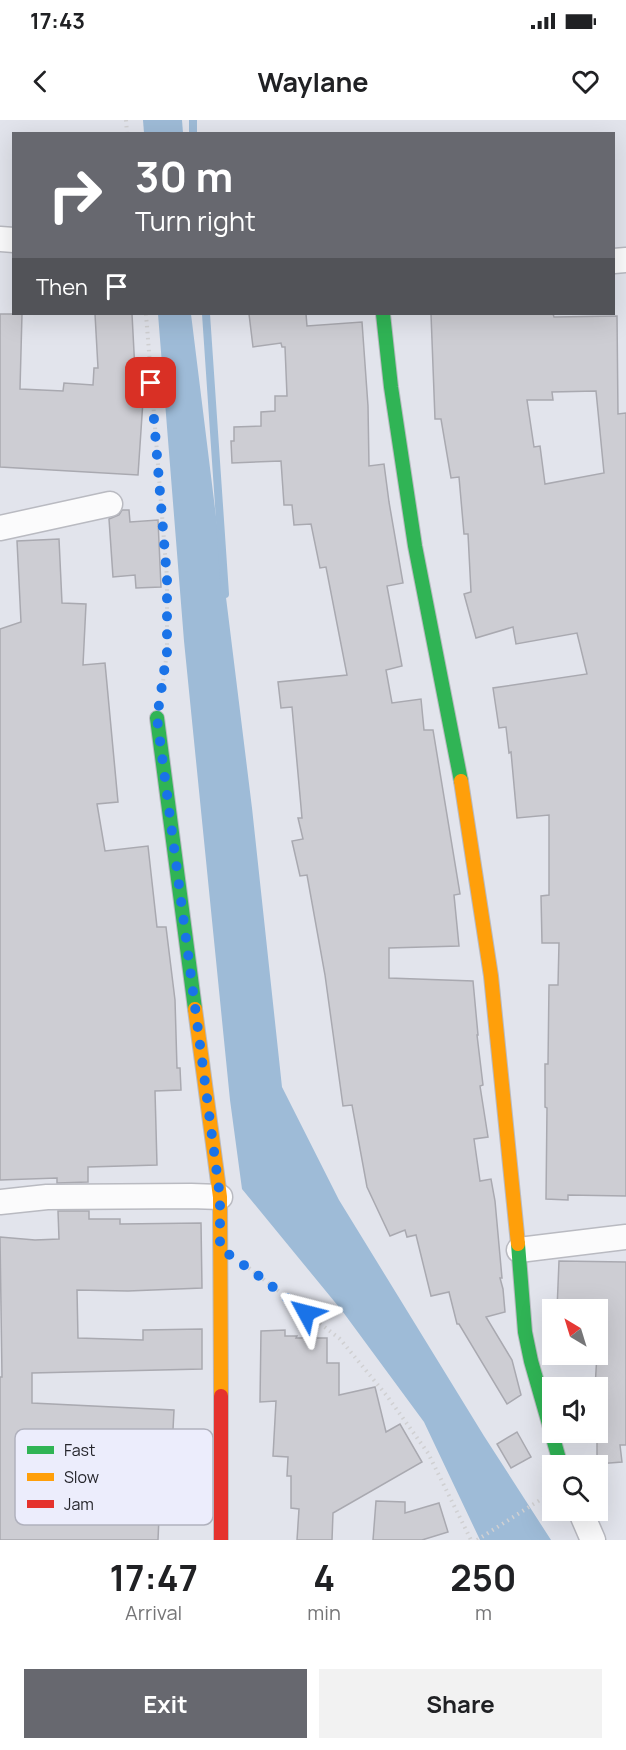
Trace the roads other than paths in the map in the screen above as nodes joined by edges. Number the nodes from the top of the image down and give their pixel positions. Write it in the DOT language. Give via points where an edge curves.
graph roads {
  1 [pos="383,315"];
  2 [pos="110,504"];
  3 [pos="0,528"];
  4 [pos="157,718"];
  5 [pos="220,1197"];
  6 [pos="0,1202"];
  7 [pos="626,1237"];
  8 [pos="519,1250"];
  9 [pos="557,1455"];
  10 [pos="585,1521"];
  11 [pos="221,1540"];
  12 [pos="593,1540"];
  1 -- 8 [label="street" via="415,546 454,742 481,909"];
  2 -- 3 [label="street"];
  4 -- 5 [label="street"];
  5 -- 6 [label="street" via="47,1197"];
  5 -- 11 [label="street"];
  7 -- 8 [label="street"];
  8 -- 9 [label="street" via="525,1332"];
  10 -- 12 [label="street"];
}
